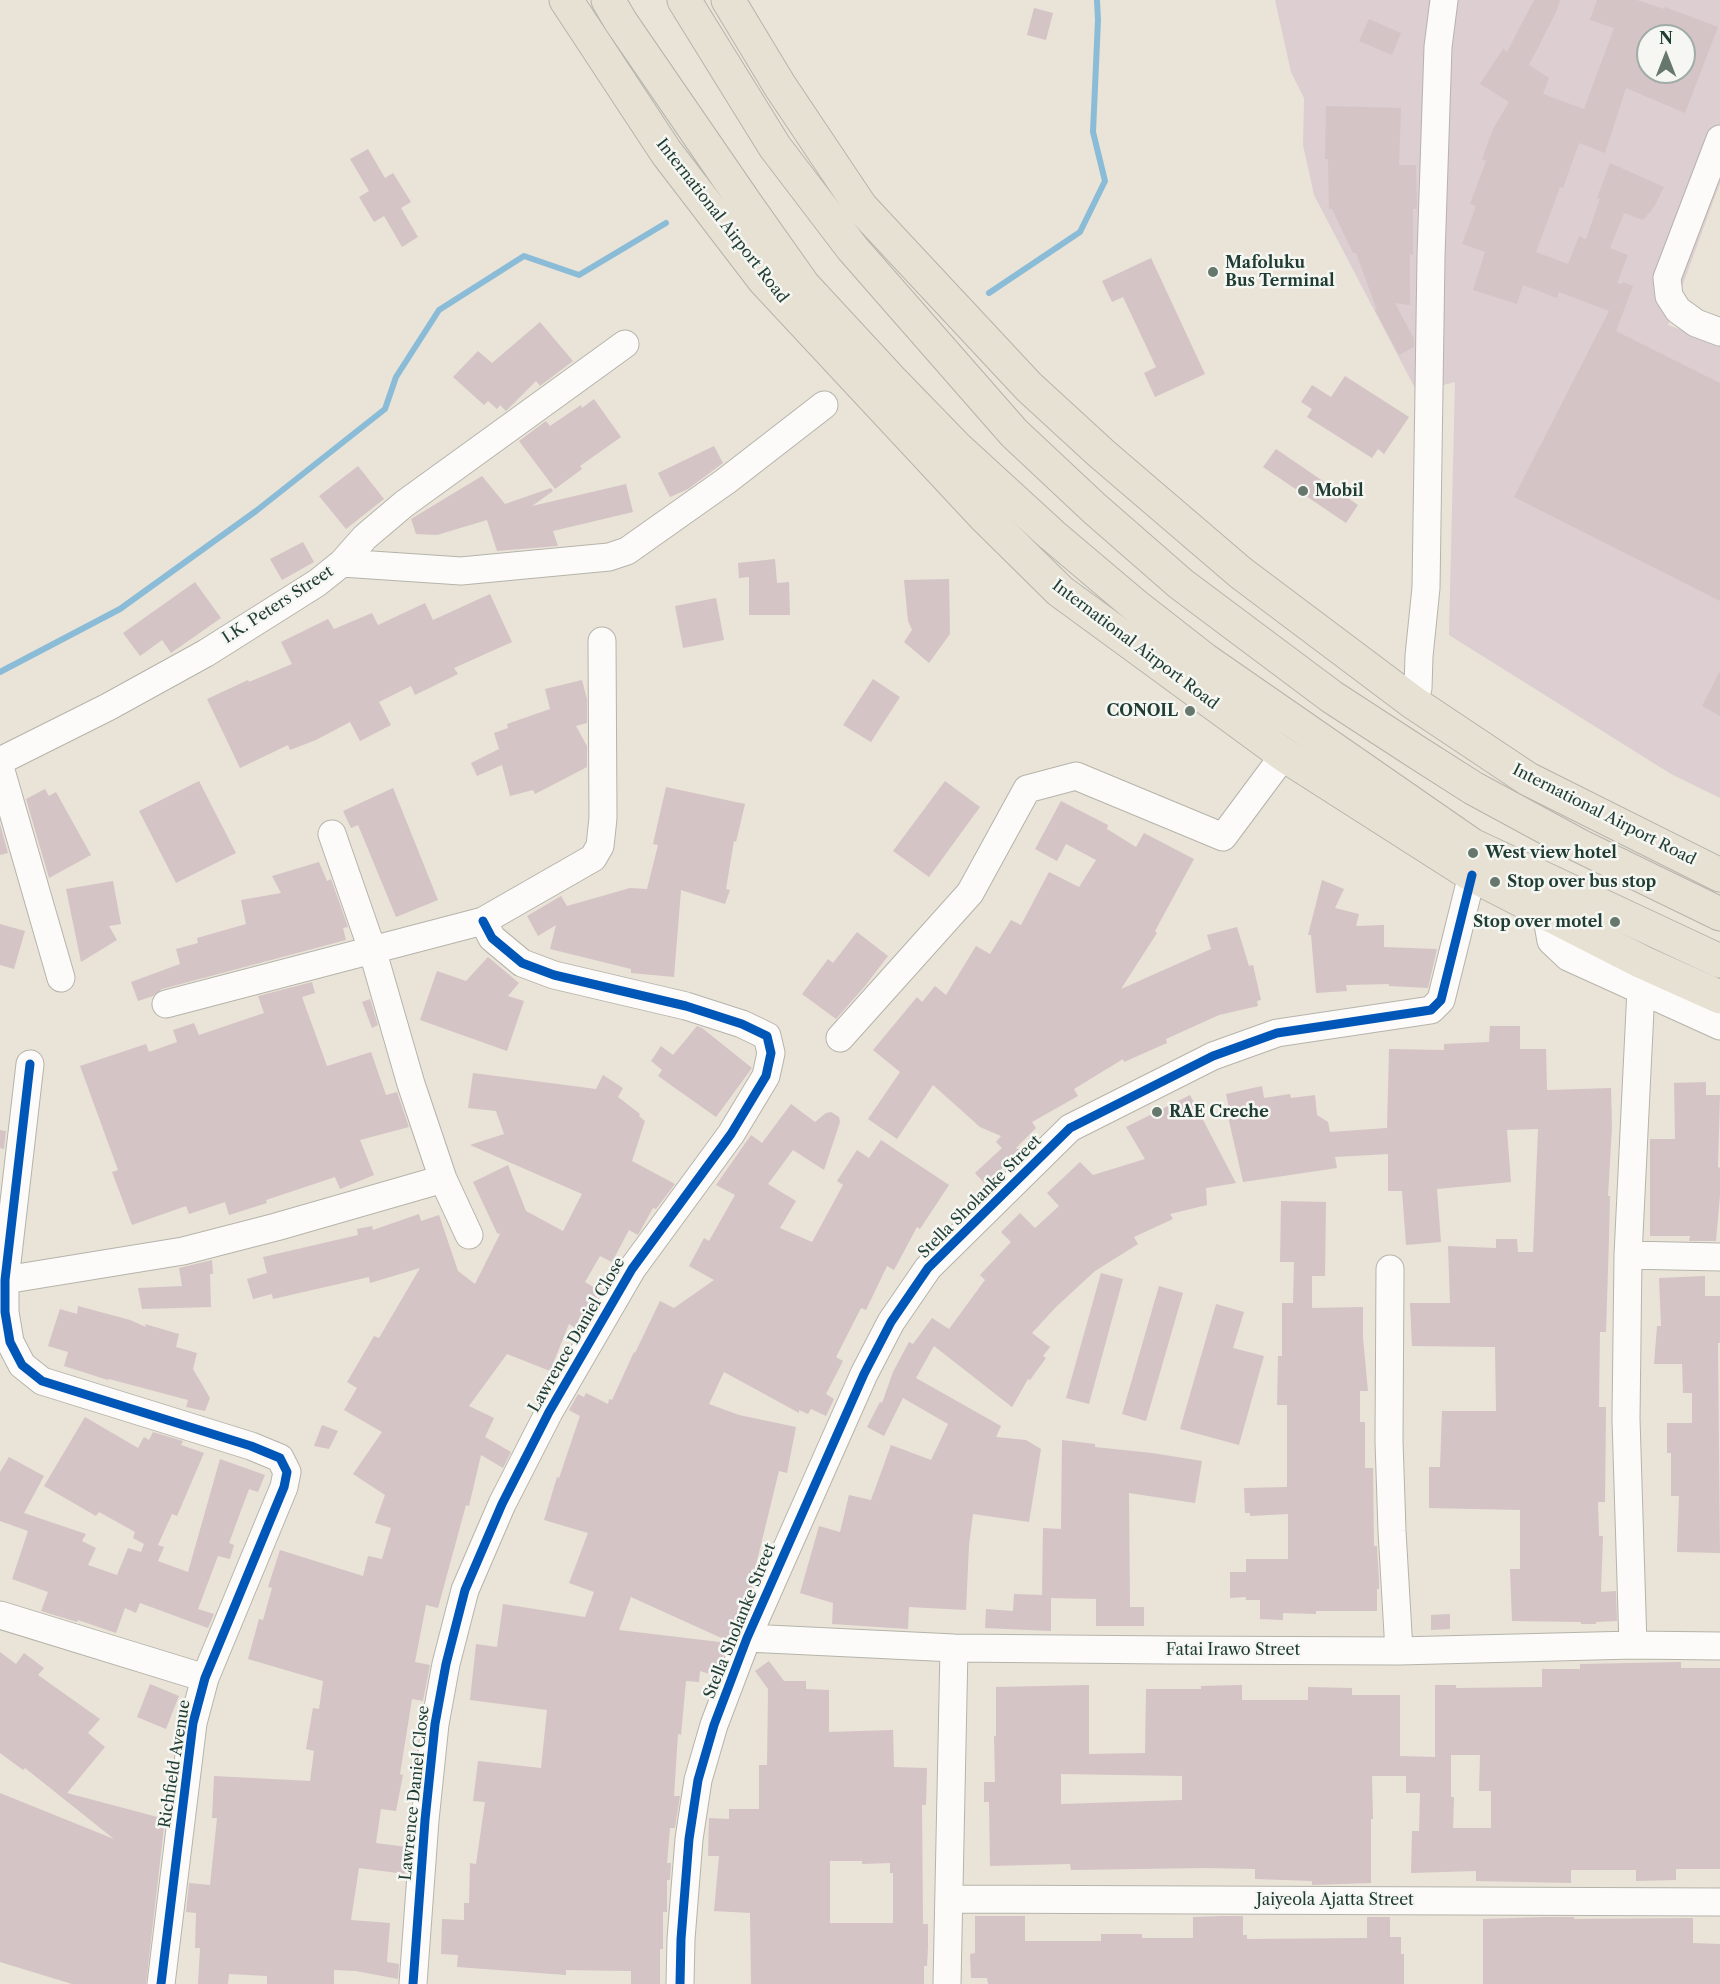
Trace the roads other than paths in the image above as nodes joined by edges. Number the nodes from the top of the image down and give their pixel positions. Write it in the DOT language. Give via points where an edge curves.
graph roads {
  1 [pos="566,0"];
  2 [pos="608,0"];
  3 [pos="684,0"];
  4 [pos="728,0"];
  5 [pos="1444,0"];
  6 [pos="1720,139"];
  7 [pos="1720,332"];
  8 [pos="625,344"];
  9 [pos="824,405"];
  10 [pos="342,563"];
  11 [pos="602,641"];
  12 [pos="1414,703"];
  13 [pos="1284,755"];
  14 [pos="0,761"];
  15 [pos="0,767"];
  16 [pos="332,834"];
  17 [pos="1472,875"];
  18 [pos="1720,875"];
  19 [pos="1546,913"];
  20 [pos="1720,914"];
  21 [pos="483,921"];
  22 [pos="372,949"];
  23 [pos="1720,961"];
  24 [pos="61,978"];
  25 [pos="1641,989"];
  26 [pos="1720,997"];
  27 [pos="166,1004"];
  28 [pos="1720,1026"];
  29 [pos="840,1038"];
  30 [pos="30,1064"];
  31 [pos="443,1179"];
  32 [pos="469,1235"];
  33 [pos="1628,1255"];
  34 [pos="1720,1257"];
  35 [pos="1390,1269"];
  36 [pos="5,1280"];
  37 [pos="0,1615"];
  38 [pos="747,1638"];
  39 [pos="1633,1645"];
  40 [pos="1720,1646"];
  41 [pos="954,1648"];
  42 [pos="1399,1651"];
  43 [pos="205,1678"];
  44 [pos="949,1899"];
  45 [pos="1720,1902"];
  46 [pos="161,1984"];
  47 [pos="413,1984"];
  48 [pos="680,1984"];
  49 [pos="947,1984"];
  1 -- 13 [label="main road, International Airport Road" via="666,152 764,280 984,516 1060,591"];
  2 -- 23 [label="main road, International Airport Road" via="804,286 957,448 1052,535 1205,660 1472,845"];
  3 -- 20 [label="main road" via="775,147 852,248 1014,433 1094,508 1181,584 1332,697 1415,752 1580,846"];
  4 -- 12 [label="main road, International Airport Road" via="861,207 1029,387 1241,573"];
  5 -- 12 [label="street" via="1438,47 1426,588"];
  6 -- 7 [label="street" via="1667,278 1669,296 1678,310 1696,323"];
  8 -- 10 [label="street" via="404,504"];
  9 -- 10 [label="street, I.K. Peters Street" via="627,551 461,571"];
  10 -- 14 [label="street, I.K. Peters Street" via="206,653"];
  11 -- 21 [label="street" via="600,846 593,858"];
  12 -- 18 [label="main road, International Airport Road" via="1528,779"];
  13 -- 17 [label="main road, International Airport Road"];
  13 -- 29 [label="street" via="1222,837 1076,776 1027,789 970,893"];
  15 -- 24 [label="street"];
  16 -- 22 [label="street"];
  17 -- 19 [label="main road, International Airport Road"];
  17 -- 38 [label="street, Stella Sholanke Street" via="1442,1000 1431,1010 1276,1033 1213,1056 1070,1128 928,1268 891,1322 864,1374"];
  19 -- 25 [label="street" via="1551,941 1568,957"];
  19 -- 26 [label="main road, International Airport Road"];
  21 -- 22 [label="street"];
  21 -- 47 [label="street, Lawrence Daniel Close" via="492,938 522,963 554,975 686,1006 742,1024 767,1035 771,1053 766,1076 731,1134 632,1269 549,1412 502,1504 465,1590 435,1724"];
  22 -- 27 [label="street"];
  22 -- 31 [label="street"];
  25 -- 28 [label="street"];
  25 -- 33 [label="street"];
  30 -- 36 [label="street"];
  31 -- 32 [label="street"];
  31 -- 36 [label="street" via="183,1251"];
  33 -- 34 [label="street"];
  33 -- 39 [label="street" via="1626,1419"];
  35 -- 42 [label="street" via="1389,1441"];
  36 -- 43 [label="street, Richfield Avenue" via="10,1342 22,1365 42,1381 280,1458 287,1472 284,1487"];
  37 -- 43 [label="street"];
  38 -- 41 [label="street, Fatai Irawo Street"];
  38 -- 48 [label="street, Stella Sholanke Street" via="698,1780 689,1839"];
  39 -- 40 [label="street, Fatai Irawo Street"];
  39 -- 42 [label="street, Fatai Irawo Street"];
  41 -- 42 [label="street, Fatai Irawo Street"];
  41 -- 44 [label="street"];
  43 -- 46 [label="street, Richfield Avenue" via="193,1723"];
  44 -- 45 [label="street, Jaiyeola Ajatta Street"];
  44 -- 49 [label="street"];
}
